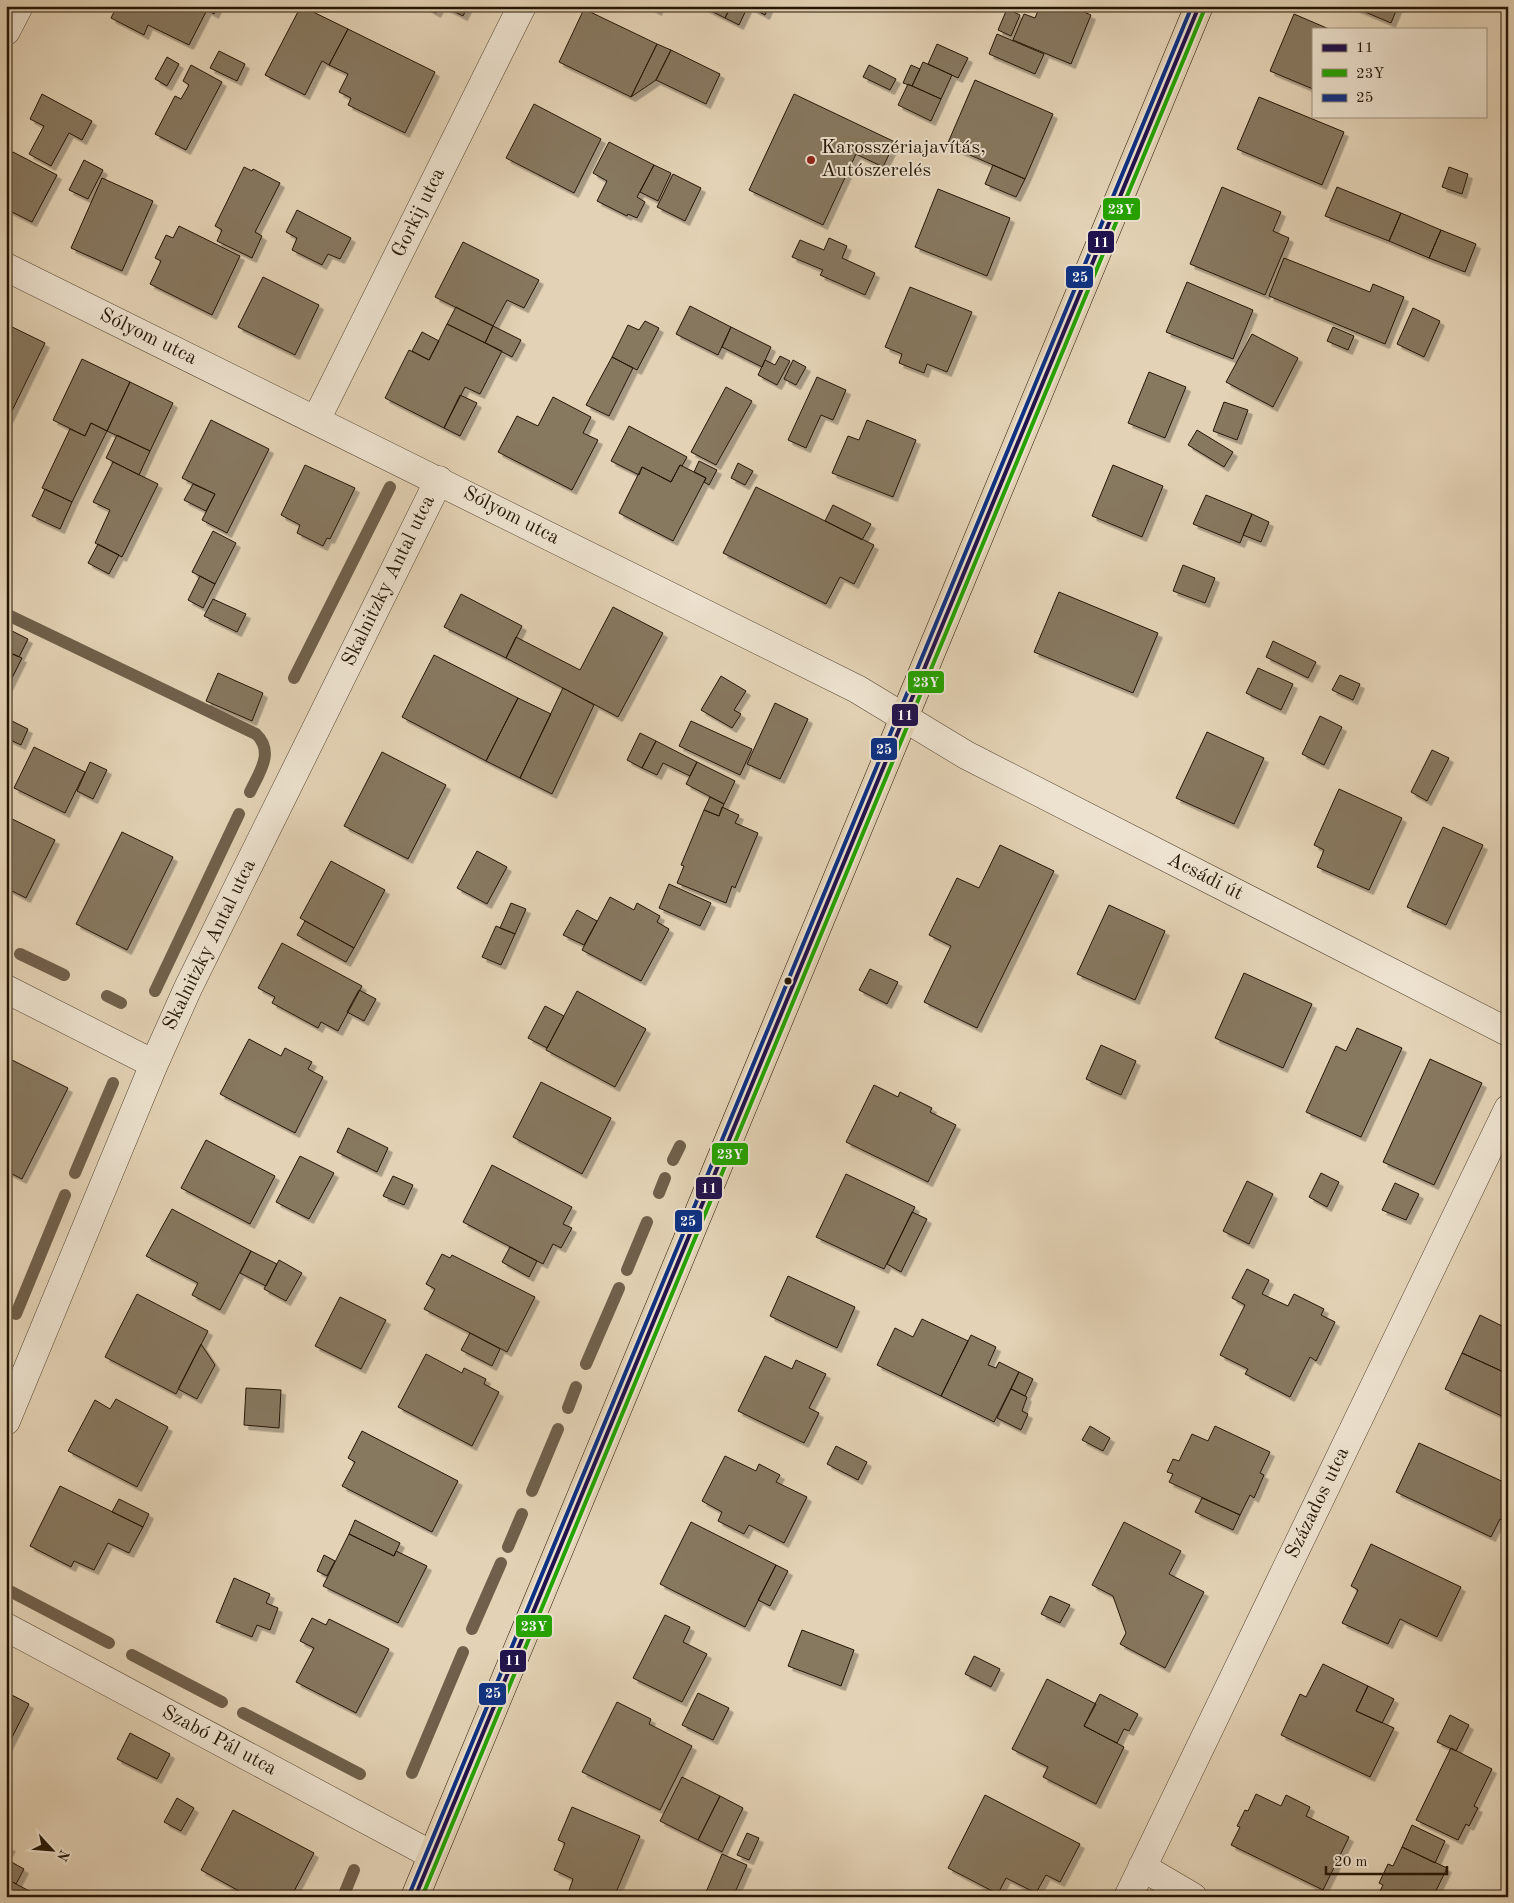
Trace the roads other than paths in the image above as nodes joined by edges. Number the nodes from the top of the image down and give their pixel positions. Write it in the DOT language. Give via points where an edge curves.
graph roads {
  1 [pos="19,6"];
  2 [pos="522,6"];
  3 [pos="1199,6"];
  4 [pos="6,32"];
  5 [pos="6,267"];
  6 [pos="316,420"];
  7 [pos="439,480"];
  8 [pos="905,717"];
  9 [pos="6,989"];
  10 [pos="1508,1032"];
  11 [pos="154,1064"];
  12 [pos="1508,1109"];
  13 [pos="6,1421"];
  14 [pos="6,1627"];
  15 [pos="432,1856"];
  16 [pos="1142,1868"];
  17 [pos="415,1897"];
  18 [pos="1128,1897"];
  19 [pos="1193,1897"];
  1 -- 4 [label="street"];
  2 -- 6 [label="street, Gorkij utca"];
  3 -- 8 [label="main road"];
  5 -- 6 [label="street, Sólyom utca"];
  6 -- 7 [label="street, Sólyom utca"];
  7 -- 8 [label="street, Sólyom utca" via="857,689"];
  7 -- 11 [label="street, Skalnitzky Antal utca"];
  8 -- 10 [label="street, Acsádi út" via="966,755"];
  8 -- 15 [label="main road"];
  9 -- 11 [label="street"];
  11 -- 13 [label="street, Skalnitzky Antal utca"];
  12 -- 16 [label="street, Százados utca"];
  14 -- 15 [label="street, Szabó Pál utca"];
  15 -- 17 [label="main road"];
  16 -- 18 [label="street, Százados utca"];
  16 -- 19 [label="street"];
}
